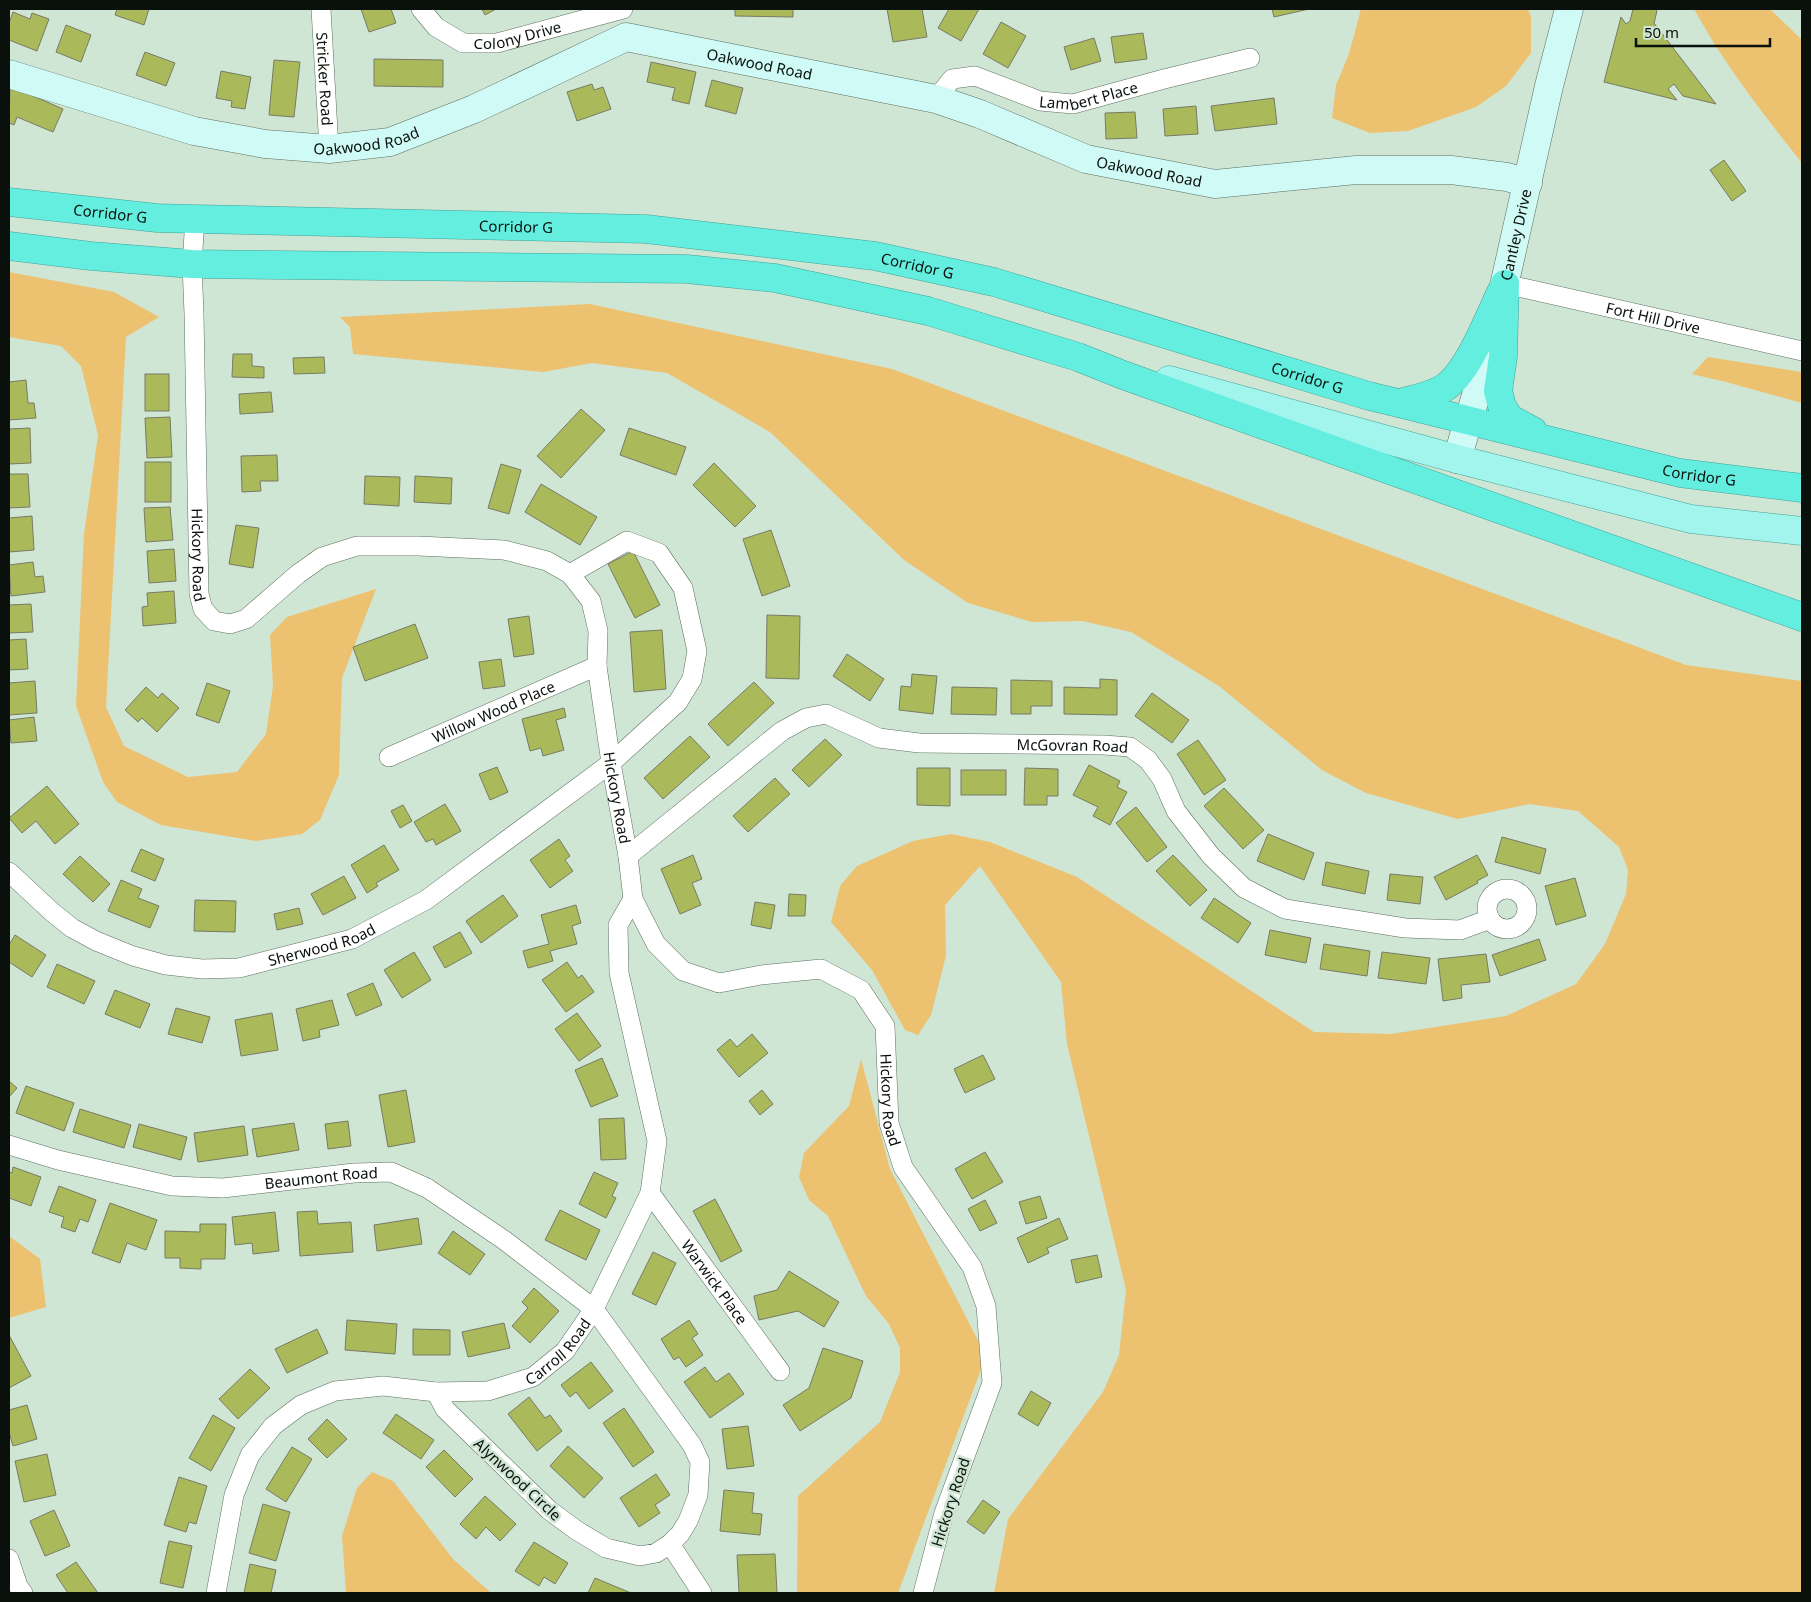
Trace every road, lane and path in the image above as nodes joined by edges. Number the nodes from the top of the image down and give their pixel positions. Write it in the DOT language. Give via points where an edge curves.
graph roads {
  1 [pos="321,9"];
  2 [pos="421,9"];
  3 [pos="623,9"];
  4 [pos="627,9"];
  5 [pos="1569,9"];
  6 [pos="626,37"];
  7 [pos="1250,58"];
  8 [pos="9,74"];
  9 [pos="936,99"];
  10 [pos="329,149"];
  11 [pos="1528,183"];
  12 [pos="9,202"];
  13 [pos="195,219"];
  14 [pos="9,220"];
  15 [pos="9,246"];
  16 [pos="192,264"];
  17 [pos="1505,284"];
  18 [pos="1802,351"];
  19 [pos="1078,357"];
  20 [pos="1398,403"];
  21 [pos="1469,421"];
  22 [pos="1572,446"];
  23 [pos="1457,459"];
  24 [pos="1802,488"];
  25 [pos="1802,532"];
  26 [pos="570,574"];
  27 [pos="1802,617"];
  28 [pos="597,666"];
  29 [pos="389,757"];
  30 [pos="611,762"];
  31 [pos="628,856"];
  32 [pos="9,872"];
  33 [pos="633,899"];
  34 [pos="1490,919"];
  35 [pos="9,1145"];
  36 [pos="650,1193"];
  37 [pos="594,1309"];
  38 [pos="780,1370"];
  39 [pos="436,1392"];
  40 [pos="670,1544"];
  41 [pos="9,1559"];
  42 [pos="22,1593"];
  43 [pos="216,1593"];
  44 [pos="702,1593"];
  45 [pos="923,1593"];
  1 -- 10 [label="street, Stricker Road"];
  2 -- 3 [label="street, Colony Drive" via="436,27 463,43 497,43"];
  4 -- 6 [label="street"];
  5 -- 11 [label="street, Cantley Drive"];
  6 -- 9 [label="street, Oakwood Road"];
  6 -- 10 [label="street, Oakwood Road" via="474,109 390,142"];
  7 -- 9 [label="street, Lambert Place" via="1073,104 1040,101 975,76 952,78"];
  8 -- 10 [label="street, Oakwood Road" via="194,131 265,144"];
  9 -- 11 [label="street, Oakwood Road" via="1086,159 1215,184 1356,170 1451,170 1507,176"];
  11 -- 17 [label="street, Cantley Drive"];
  12 -- 13 [label="highway, Corridor G"];
  13 -- 14 [label="highway" via="187,230 176,235"];
  13 -- 16 [label="street, Hickory Road"];
  13 -- 20 [label="highway, Corridor G" via="646,229 875,256 994,282"];
  15 -- 16 [label="highway"];
  16 -- 19 [label="highway" via="687,269 775,278 928,311"];
  16 -- 26 [label="street, Hickory Road" via="199,594 203,609 214,621 230,624 246,619 322,557 357,546 504,550 547,561"];
  17 -- 18 [label="street, Fort Hill Drive"];
  17 -- 20 [label="highway" via="1464,368 1445,388"];
  17 -- 21 [label="street, Cantley Drive"];
  17 -- 22 [label="highway" via="1498,391 1502,406 1509,418 1525,428"];
  19 -- 23 [label="main road"];
  19 -- 27 [label="highway"];
  20 -- 21 [label="highway, Corridor G"];
  21 -- 22 [label="highway, Corridor G"];
  21 -- 23 [label="street, Cantley Drive"];
  22 -- 24 [label="highway, Corridor G" via="1680,473"];
  23 -- 25 [label="main road" via="1691,520"];
  26 -- 28 [label="street, Hickory Road" via="591,601 598,631"];
  26 -- 30 [label="street, Sherwood Road" via="628,541 659,553 683,588 697,651 692,679 678,702"];
  28 -- 29 [label="street, Willow Wood Place"];
  28 -- 30 [label="street, Hickory Road"];
  30 -- 31 [label="street, Hickory Road"];
  30 -- 32 [label="street, Sherwood Road" via="426,900 352,939 239,968 166,965 132,956 96,941 72,928"];
  31 -- 33 [label="street, Hickory Road"];
  31 -- 34 [label="street, McGovran Road" via="782,731 806,718 826,714 879,738 919,743 1130,747 1148,760 1162,779 1176,811 1211,856 1244,888 1285,909 1405,928 1460,930"];
  33 -- 36 [label="street, Carroll Road" via="618,925 619,973 656,1141"];
  33 -- 45 [label="street, Hickory Road" via="656,944 683,971 719,983 821,969 861,990 885,1026 889,1123 903,1167 972,1267 986,1306 990,1343 992,1383 944,1513"];
  35 -- 37 [label="street, Beaumont Road" via="58,1160 172,1186 223,1188 354,1172 391,1172 427,1188 497,1234"];
  36 -- 37 [label="street, Carroll Road"];
  36 -- 38 [label="street, Warwick Place"];
  37 -- 39 [label="street, Carroll Road" via="565,1351 533,1377 488,1391"];
  37 -- 40 [label="street, Alynwood Circle" via="692,1445 700,1462 698,1496 688,1521"];
  39 -- 40 [label="street, Alynwood Circle" via="445,1410 549,1510 576,1530 606,1548 626,1554 656,1553"];
  39 -- 43 [label="street, Carroll Road" via="383,1386 335,1391 301,1405 273,1426 250,1455 234,1495"];
  40 -- 44 [label="street"];
  41 -- 42 [label="street"];
}
